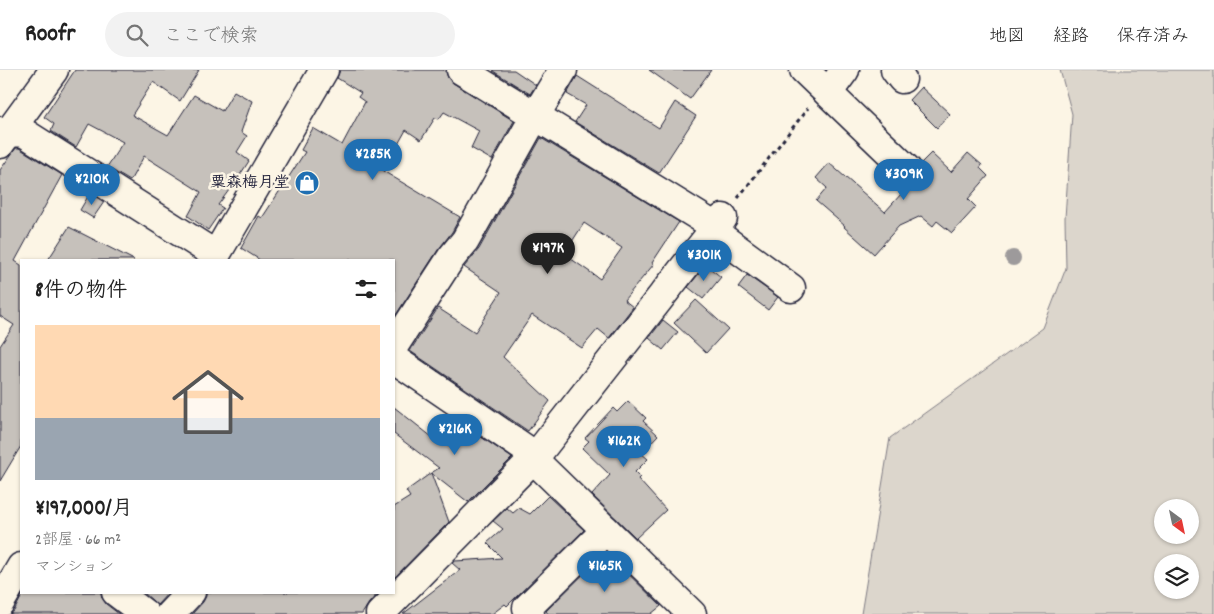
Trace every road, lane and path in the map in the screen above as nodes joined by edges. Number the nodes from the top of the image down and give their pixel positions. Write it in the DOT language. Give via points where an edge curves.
graph roads {
  1 [pos="54,70"];
  2 [pos="324,70"];
  3 [pos="460,70"];
  4 [pos="563,70"];
  5 [pos="845,70"];
  6 [pos="818,87"];
  7 [pos="535,116"];
  8 [pos="3,136"];
  9 [pos="907,169"];
  10 [pos="717,225"];
  11 [pos="223,258"];
  12 [pos="791,288"];
  13 [pos="395,344"];
  14 [pos="395,360"];
  15 [pos="534,457"];
  16 [pos="606,530"];
  17 [pos="20,569"];
  18 [pos="119,594"];
  19 [pos="189,594"];
  20 [pos="0,603"];
  21 [pos="145,614"];
  22 [pos="170,614"];
  23 [pos="380,614"];
  24 [pos="530,614"];
  25 [pos="692,614"];
  1 -- 8 [label="street"];
  2 -- 11 [label="street"];
  3 -- 7 [label="street"];
  4 -- 7 [label="street"];
  5 -- 6 [label="street"];
  6 -- 9 [label="street"];
  6 -- 10 [label="path"];
  7 -- 10 [label="street"];
  7 -- 13 [label="street" via="465,241"];
  8 -- 11 [label="street" via="23,132"];
  10 -- 12 [label="street"];
  10 -- 15 [label="street"];
  14 -- 15 [label="street"];
  15 -- 16 [label="street"];
  15 -- 23 [label="street"];
  16 -- 24 [label="street" via="527,608"];
  16 -- 25 [label="street"];
  17 -- 20 [label="street"];
  18 -- 21 [label="street"];
  19 -- 22 [label="street"];
}
